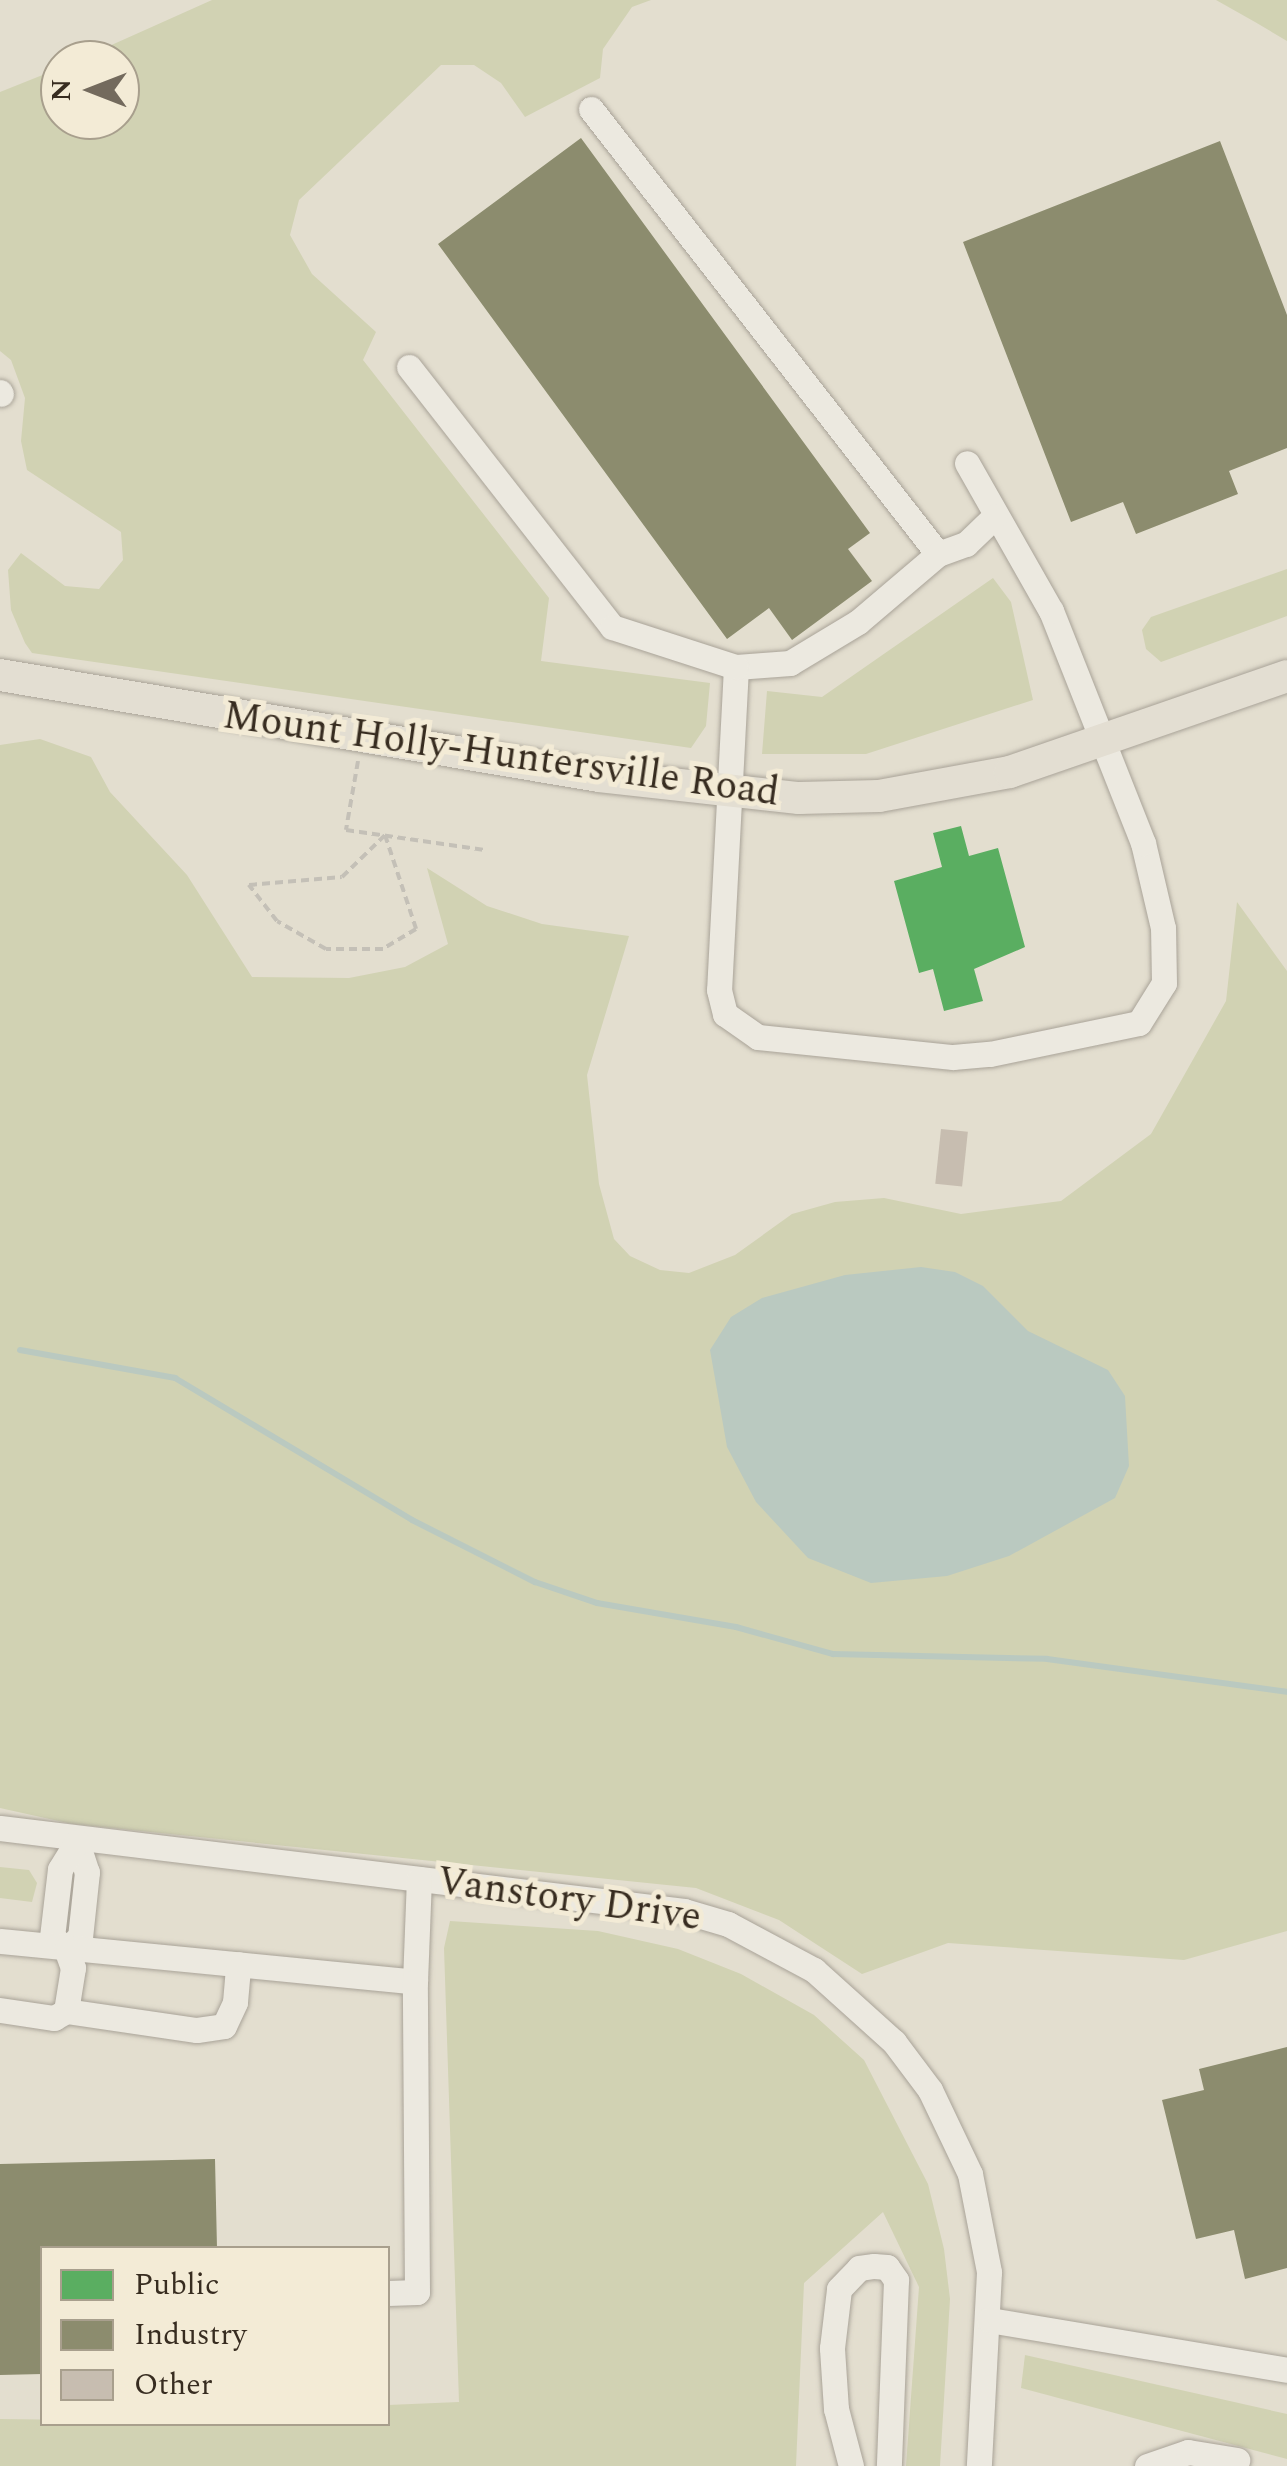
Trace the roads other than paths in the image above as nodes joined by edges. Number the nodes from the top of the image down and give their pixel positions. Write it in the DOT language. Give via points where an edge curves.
graph roads {
  1 [pos="591,109"];
  2 [pos="409,367"];
  3 [pos="967,463"];
  4 [pos="996,516"];
  5 [pos="938,554"];
  6 [pos="736,666"];
  7 [pos="0,675"];
  8 [pos="1287,676"];
  9 [pos="1104,744"];
  10 [pos="734,793"];
  11 [pos="0,1828"];
  12 [pos="76,1842"];
  13 [pos="419,1879"];
  14 [pos="0,1941"];
  15 [pos="66,1949"];
  16 [pos="238,1964"];
  17 [pos="415,1982"];
  18 [pos="0,2010"];
  19 [pos="66,2011"];
  20 [pos="390,2292"];
  21 [pos="989,2320"];
  22 [pos="1287,2370"];
  23 [pos="1237,2460"];
  24 [pos="852,2466"];
  25 [pos="889,2466"];
  26 [pos="979,2466"];
  27 [pos="1146,2466"];
  1 -- 5 [label="street"];
  2 -- 6 [label="street" via="612,627"];
  3 -- 4 [label="street"];
  4 -- 5 [label="street" via="966,544"];
  4 -- 9 [label="street" via="1050,611"];
  5 -- 6 [label="street" via="858,622 790,663"];
  6 -- 10 [label="street"];
  7 -- 10 [label="main road, Mount Holly-Huntersville Road"];
  8 -- 9 [label="main road, Mount Holly-Huntersville Road"];
  9 -- 10 [label="main road, Mount Holly-Huntersville Road" via="907,793"];
  9 -- 10 [label="street" via="1143,843 1163,928 1164,984 1139,1023 990,1054 953,1057 758,1038 725,1014 719,990"];
  11 -- 12 [label="street, Vanstory Drive"];
  12 -- 13 [label="street, Vanstory Drive"];
  12 -- 15 [label="street" via="60,1868 52,1938"];
  13 -- 17 [label="street"];
  13 -- 21 [label="street, Vanstory Drive" via="684,1911 777,1947 826,1979 894,2042 948,2122 979,2205"];
  14 -- 15 [label="street"];
  15 -- 16 [label="street"];
  15 -- 19 [label="street" via="73,1968"];
  16 -- 17 [label="street"];
  16 -- 19 [label="street" via="235,2002 224,2026 197,2030"];
  17 -- 20 [label="street" via="417,2292"];
  18 -- 19 [label="street" via="54,2018"];
  21 -- 22 [label="street"];
  21 -- 26 [label="street, Vanstory Drive"];
  23 -- 27 [label="street" via="1188,2452"];
  24 -- 25 [label="street" via="836,2409 832,2348 839,2290 859,2268 874,2266 887,2267 896,2280"];
}
